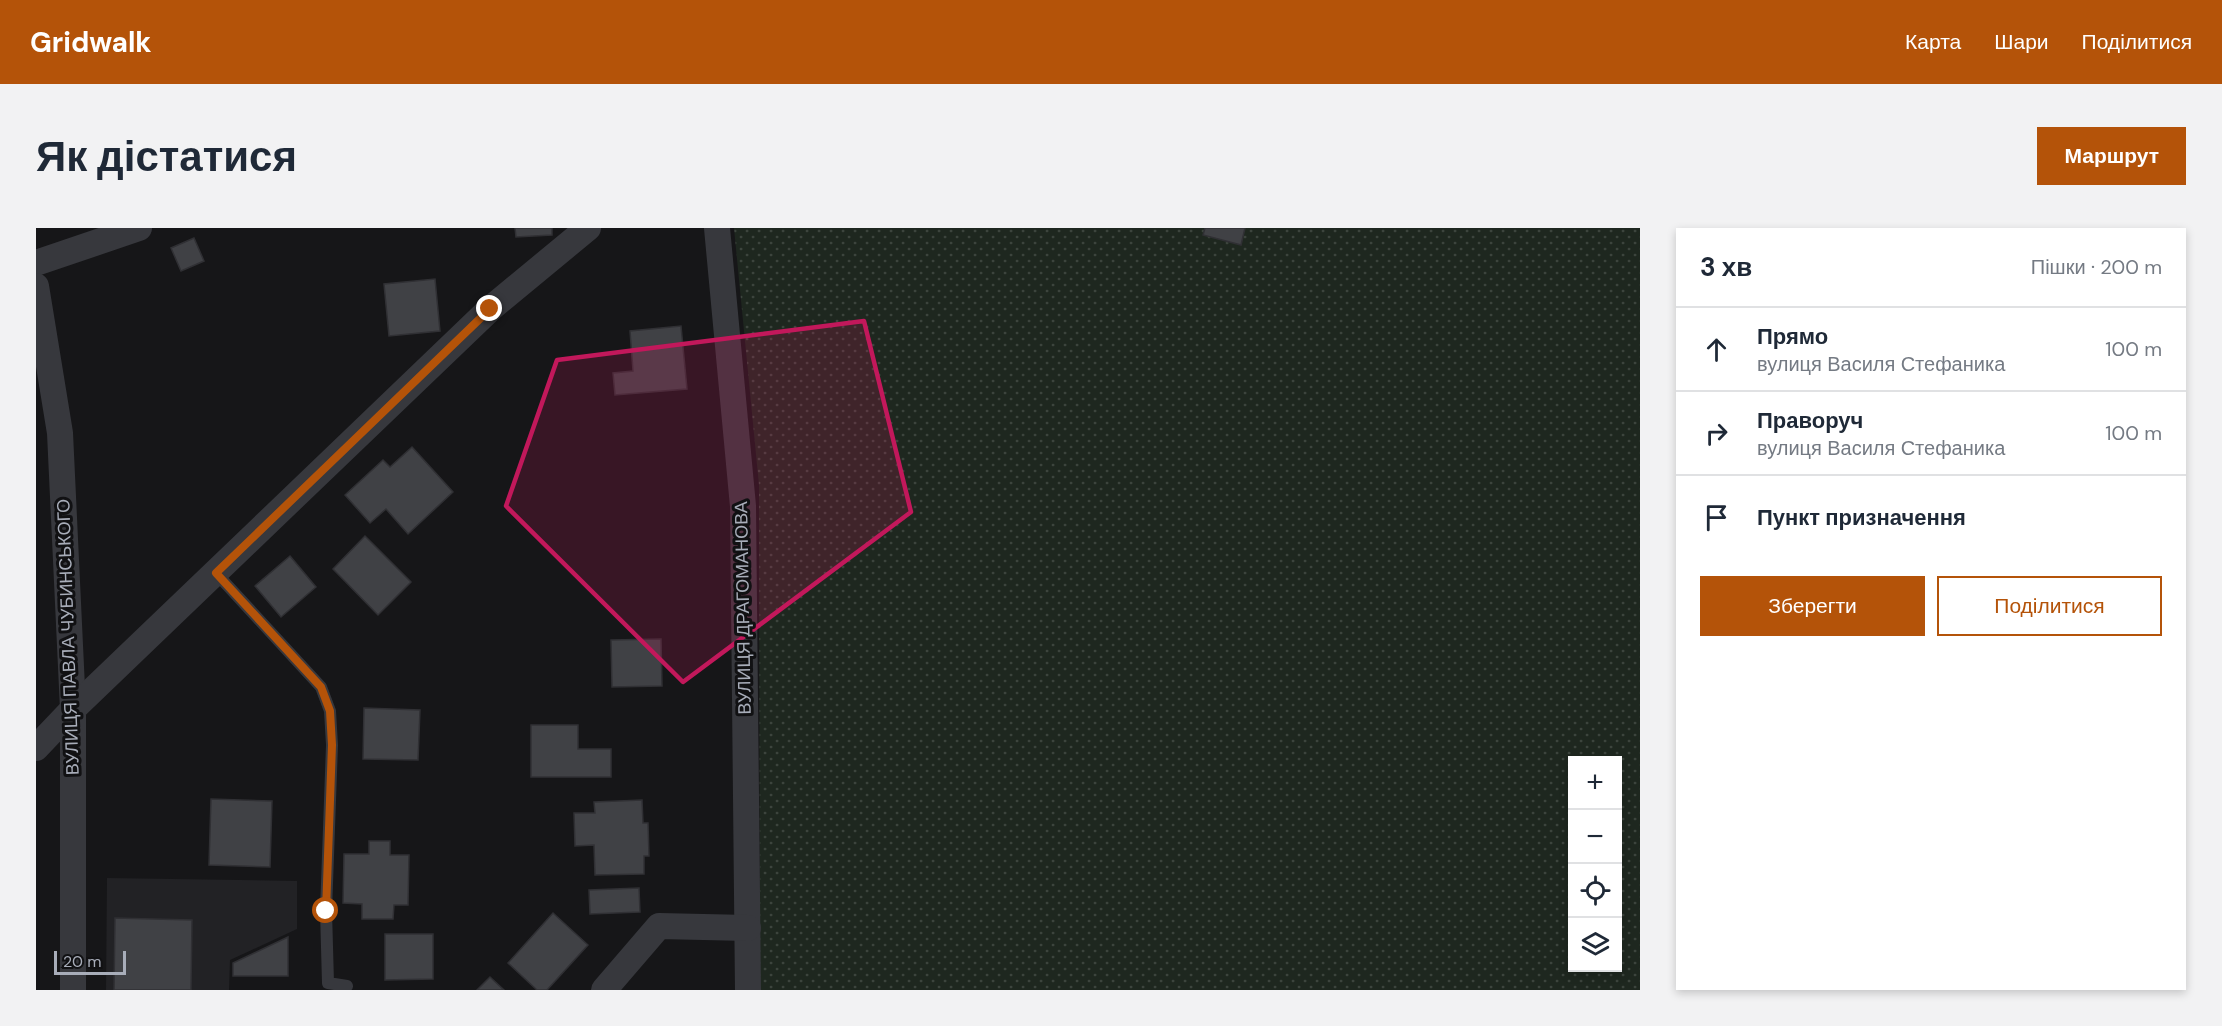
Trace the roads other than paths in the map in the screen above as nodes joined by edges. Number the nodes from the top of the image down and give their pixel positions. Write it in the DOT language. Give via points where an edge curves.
graph roads {
  1 [pos="139,228"];
  2 [pos="588,228"];
  3 [pos="717,228"];
  4 [pos="36,263"];
  5 [pos="36,286"];
  6 [pos="216,573"];
  7 [pos="73,709"];
  8 [pos="36,748"];
  9 [pos="748,928"];
  10 [pos="347,986"];
  11 [pos="73,990"];
  12 [pos="604,990"];
  13 [pos="748,990"];
  1 -- 4 [label="street"];
  2 -- 6 [label="street" via="490,309"];
  3 -- 9 [label="street, ВУЛИЦЯ ДРАГОМАНОВА" via="743,506"];
  5 -- 7 [label="street, ВУЛИЦЯ ПАВЛА ЧУБИНСЬКОГО" via="60,433"];
  6 -- 7 [label="street"];
  6 -- 10 [label="lane" via="321,687 330,711 328,983"];
  7 -- 8 [label="street"];
  7 -- 11 [label="street, ВУЛИЦЯ ПАВЛА ЧУБИНСЬКОГО"];
  9 -- 12 [label="street" via="660,926"];
  9 -- 13 [label="street, ВУЛИЦЯ ДРАГОМАНОВА"];
}
